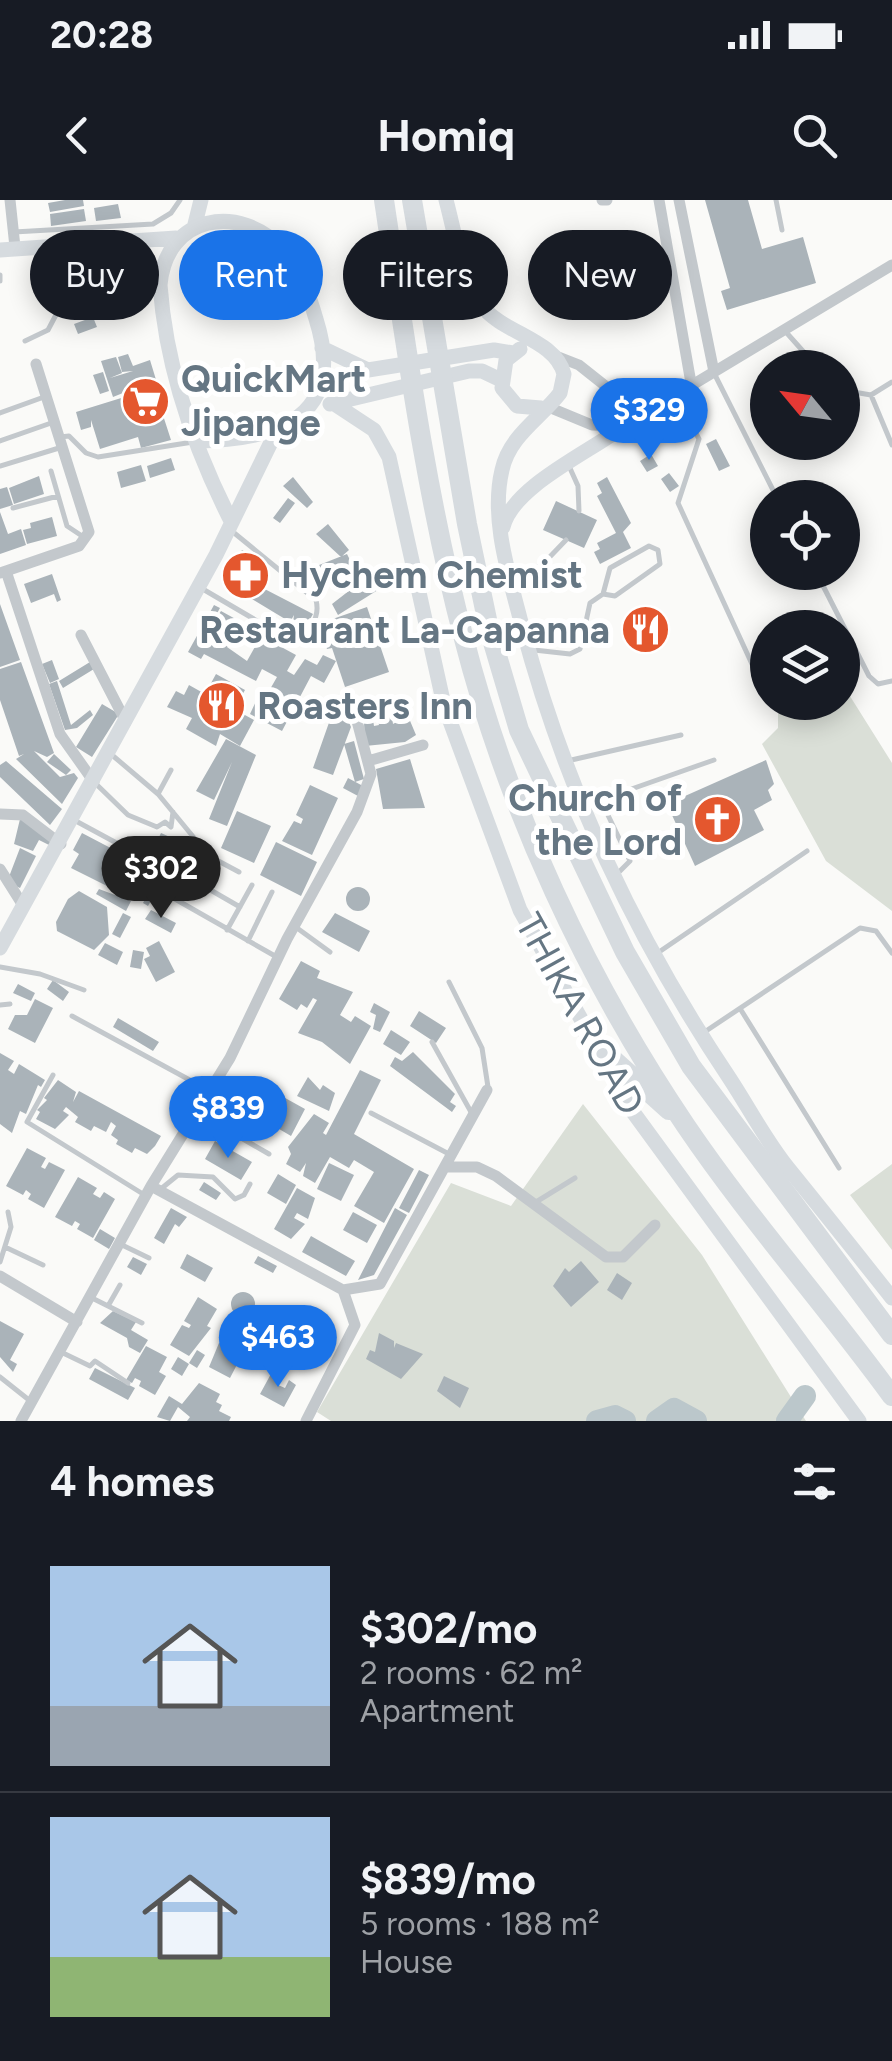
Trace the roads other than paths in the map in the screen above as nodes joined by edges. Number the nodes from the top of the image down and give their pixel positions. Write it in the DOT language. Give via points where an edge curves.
graph roads {
  1 [pos="10,200"];
  2 [pos="180,200"];
  3 [pos="200,200"];
  4 [pos="384,200"];
  5 [pos="412,200"];
  6 [pos="446,200"];
  7 [pos="659,200"];
  8 [pos="679,200"];
  9 [pos="776,200"];
  10 [pos="196,224"];
  11 [pos="782,230"];
  12 [pos="176,238"];
  13 [pos="159,240"];
  14 [pos="10,243"];
  15 [pos="892,265"];
  16 [pos="160,280"];
  17 [pos="703,318"];
  18 [pos="53,320"];
  19 [pos="680,322"];
  20 [pos="783,328"];
  21 [pos="26,341"];
  22 [pos="537,346"];
  23 [pos="322,348"];
  24 [pos="802,350"];
  25 [pos="512,353"];
  26 [pos="556,356"];
  27 [pos="36,364"];
  28 [pos="714,372"];
  29 [pos="501,380"];
  30 [pos="691,382"];
  31 [pos="892,382"];
  32 [pos="860,393"];
  33 [pos="675,394"];
  34 [pos="871,395"];
  35 [pos="46,396"];
  36 [pos="332,403"];
  37 [pos="312,407"];
  38 [pos="544,407"];
  39 [pos="0,413"];
  40 [pos="642,415"];
  41 [pos="55,421"];
  42 [pos="624,426"];
  43 [pos="277,430"];
  44 [pos="0,441"];
  45 [pos="196,441"];
  46 [pos="62,442"];
  47 [pos="892,445"];
  48 [pos="568,465"];
  49 [pos="0,466"];
  50 [pos="50,470"];
  51 [pos="769,480"];
  52 [pos="58,496"];
  53 [pos="13,508"];
  54 [pos="578,511"];
  55 [pos="230,525"];
  56 [pos="502,532"];
  57 [pos="88,539"];
  58 [pos="566,540"];
  59 [pos="3,572"];
  60 [pos="348,573"];
  61 [pos="509,574"];
  62 [pos="198,586"];
  63 [pos="825,590"];
  64 [pos="308,593"];
  65 [pos="603,594"];
  66 [pos="81,635"];
  67 [pos="528,649"];
  68 [pos="750,658"];
  69 [pos="892,682"];
  70 [pos="357,721"];
  71 [pos="126,722"];
  72 [pos="680,736"];
  73 [pos="423,745"];
  74 [pos="109,753"];
  75 [pos="714,760"];
  76 [pos="368,761"];
  77 [pos="564,762"];
  78 [pos="172,770"];
  79 [pos="94,782"];
  80 [pos="158,794"];
  81 [pos="173,812"];
  82 [pos="0,814"];
  83 [pos="74,820"];
  84 [pos="197,842"];
  85 [pos="61,844"];
  86 [pos="807,851"];
  87 [pos="148,860"];
  88 [pos="0,869"];
  89 [pos="182,872"];
  90 [pos="239,872"];
  91 [pos="611,876"];
  92 [pos="252,884"];
  93 [pos="272,892"];
  94 [pos="24,907"];
  95 [pos="240,908"];
  96 [pos="295,926"];
  97 [pos="227,930"];
  98 [pos="248,942"];
  99 [pos="0,948"];
  100 [pos="330,952"];
  101 [pos="892,953"];
  102 [pos="652,956"];
  103 [pos="278,957"];
  104 [pos="0,967"];
  105 [pos="448,982"];
  106 [pos="84,990"];
  107 [pos="10,1004"];
  108 [pos="0,1005"];
  109 [pos="741,1010"];
  110 [pos="72,1016"];
  111 [pos="700,1035"];
  112 [pos="588,1037"];
  113 [pos="432,1042"];
  114 [pos="52,1075"];
  115 [pos="487,1090"];
  116 [pos="211,1091"];
  117 [pos="371,1112"];
  118 [pos="198,1114"];
  119 [pos="474,1114"];
  120 [pos="685,1124"];
  121 [pos="269,1154"];
  122 [pos="449,1161"];
  123 [pos="787,1167"];
  124 [pos="840,1168"];
  125 [pos="575,1178"];
  126 [pos="250,1184"];
  127 [pos="152,1191"];
  128 [pos="536,1202"];
  129 [pos="8,1212"];
  130 [pos="656,1225"];
  131 [pos="817,1233"];
  132 [pos="120,1244"];
  133 [pos="5,1247"];
  134 [pos="149,1258"];
  135 [pos="0,1262"];
  136 [pos="43,1265"];
  137 [pos="0,1276"];
  138 [pos="120,1284"];
  139 [pos="343,1290"];
  140 [pos="90,1297"];
  141 [pos="892,1298"];
  142 [pos="108,1306"];
  143 [pos="77,1322"];
  144 [pos="142,1322"];
  145 [pos="892,1335"];
  146 [pos="60,1351"];
  147 [pos="0,1377"];
  148 [pos="128,1383"];
  149 [pos="892,1396"];
  150 [pos="31,1402"];
  151 [pos="20,1421"];
  152 [pos="306,1421"];
  153 [pos="859,1421"];
  1 -- 14 [label="street"];
  2 -- 14 [label="lane" via="154,224"];
  3 -- 10 [label="main road"];
  4 -- 120 [label="highway, THIKA ROAD" via="450,580 497,750 544,869"];
  5 -- 131 [label="highway, THIKA ROAD" via="470,541 519,730 625,952 692,1066"];
  6 -- 22 [label="main road" via="474,294 501,325"];
  7 -- 19 [label="street"];
  8 -- 17 [label="street"];
  9 -- 11 [label="lane"];
  10 -- 12 [label="main road"];
  10 -- 23 [label="main road" via="223,222 282,249 304,287"];
  12 -- 13 [label="main road"];
  12 -- 16 [label="main road"];
  15 -- 20 [label="street"];
  16 -- 45 [label="main road" via="168,340"];
  17 -- 19 [label="street"];
  17 -- 28 [label="street"];
  18 -- 21 [label="lane"];
  19 -- 30 [label="street"];
  20 -- 24 [label="lane"];
  20 -- 28 [label="street"];
  22 -- 25 [label="main road"];
  22 -- 26 [label="main road"];
  23 -- 25 [label="main road" via="358,369"];
  23 -- 37 [label="main road" via="324,372"];
  25 -- 29 [label="main road"];
  26 -- 38 [label="main road" via="564,384"];
  26 -- 40 [label="street" via="579,365"];
  27 -- 35 [label="street"];
  28 -- 30 [label="street"];
  28 -- 51 [label="lane"];
  29 -- 36 [label="main road" via="469,372"];
  29 -- 38 [label="main road" via="510,401 525,409"];
  30 -- 33 [label="street"];
  31 -- 34 [label="lane"];
  32 -- 34 [label="lane"];
  33 -- 40 [label="street"];
  33 -- 68 [label="lane" via="699,438 678,503"];
  34 -- 47 [label="lane"];
  35 -- 39 [label="lane"];
  35 -- 41 [label="street"];
  36 -- 37 [label="main road"];
  36 -- 112 [label="main road, THIKA ROAD" via="374,430 390,458 429,648 475,798 520,910"];
  37 -- 43 [label="main road"];
  38 -- 42 [label="street" via="592,425"];
  38 -- 56 [label="main road" via="503,464"];
  40 -- 42 [label="street"];
  41 -- 44 [label="lane"];
  41 -- 46 [label="street"];
  42 -- 48 [label="main road"];
  43 -- 45 [label="main road"];
  43 -- 55 [label="main road"];
  45 -- 46 [label="lane" via="98,458 69,436"];
  45 -- 55 [label="main road"];
  46 -- 49 [label="lane"];
  46 -- 57 [label="street"];
  48 -- 54 [label="lane" via="578,486"];
  48 -- 56 [label="main road" via="521,496"];
  50 -- 52 [label="lane"];
  52 -- 53 [label="lane"];
  52 -- 57 [label="lane" via="67,526"];
  55 -- 62 [label="main road"];
  55 -- 64 [label="lane"];
  56 -- 61 [label="main road"];
  57 -- 59 [label="street"];
  58 -- 61 [label="lane" via="541,566"];
  59 -- 79 [label="street" via="60,734"];
  60 -- 64 [label="lane"];
  61 -- 67 [label="main road"];
  62 -- 64 [label="lane" via="288,639 316,619 316,600"];
  62 -- 71 [label="main road"];
  63 -- 69 [label="lane" via="869,676 878,684"];
  65 -- 65 [label="lane" via="615,596 660,564 658,550 649,546 610,568"];
  65 -- 67 [label="lane" via="590,603 580,649"];
  66 -- 71 [label="street"];
  67 -- 77 [label="main road"];
  70 -- 76 [label="street"];
  71 -- 74 [label="main road"];
  72 -- 77 [label="lane"];
  73 -- 76 [label="street"];
  74 -- 79 [label="main road"];
  74 -- 80 [label="lane"];
  75 -- 91 [label="lane" via="606,798 630,861"];
  76 -- 96 [label="street" via="371,774 357,812"];
  77 -- 91 [label="main road"];
  78 -- 80 [label="lane"];
  79 -- 81 [label="lane" via="128,815 157,828 166,822 171,827"];
  79 -- 83 [label="main road"];
  80 -- 81 [label="lane"];
  81 -- 84 [label="lane"];
  82 -- 85 [label="street" via="23,815"];
  83 -- 85 [label="main road"];
  83 -- 87 [label="lane"];
  84 -- 89 [label="lane"];
  84 -- 90 [label="lane"];
  85 -- 94 [label="main road"];
  86 -- 102 [label="lane"];
  88 -- 94 [label="street"];
  89 -- 95 [label="lane"];
  89 -- 97 [label="lane" via="175,899"];
  91 -- 102 [label="main road"];
  92 -- 95 [label="lane"];
  93 -- 98 [label="lane"];
  94 -- 99 [label="main road"];
  95 -- 97 [label="lane"];
  96 -- 100 [label="lane"];
  96 -- 103 [label="street"];
  97 -- 98 [label="lane"];
  98 -- 103 [label="lane"];
  101 -- 109 [label="lane" via="876,931 860,928"];
  102 -- 111 [label="main road"];
  103 -- 116 [label="street"];
  104 -- 106 [label="lane"];
  105 -- 115 [label="lane" via="482,1048"];
  107 -- 108 [label="lane"];
  109 -- 111 [label="lane"];
  109 -- 124 [label="lane"];
  110 -- 116 [label="lane"];
  111 -- 123 [label="main road"];
  112 -- 120 [label="highway"];
  112 -- 153 [label="main road, THIKA ROAD" via="686,1187"];
  113 -- 119 [label="lane"];
  114 -- 127 [label="lane" via="27,1122"];
  115 -- 119 [label="street"];
  116 -- 118 [label="street"];
  117 -- 122 [label="lane"];
  118 -- 121 [label="lane"];
  118 -- 127 [label="street"];
  119 -- 122 [label="street"];
  120 -- 149 [label="highway, THIKA ROAD"];
  122 -- 128 [label="street" via="482,1168"];
  122 -- 139 [label="street" via="380,1284"];
  123 -- 131 [label="highway"];
  123 -- 141 [label="main road"];
  125 -- 128 [label="lane"];
  126 -- 127 [label="lane" via="235,1198 213,1177 178,1175"];
  127 -- 132 [label="street"];
  127 -- 139 [label="street"];
  128 -- 130 [label="street" via="612,1258 622,1257"];
  129 -- 133 [label="lane"];
  131 -- 145 [label="highway, THIKA ROAD"];
  132 -- 134 [label="lane"];
  132 -- 140 [label="street"];
  133 -- 135 [label="lane"];
  133 -- 136 [label="lane"];
  137 -- 143 [label="street"];
  138 -- 142 [label="lane"];
  139 -- 152 [label="street" via="355,1324"];
  140 -- 142 [label="lane"];
  140 -- 143 [label="street"];
  142 -- 144 [label="lane"];
  143 -- 146 [label="street"];
  146 -- 148 [label="lane" via="90,1366 96,1361"];
  146 -- 150 [label="street"];
  147 -- 150 [label="lane"];
  150 -- 151 [label="street"];
}
